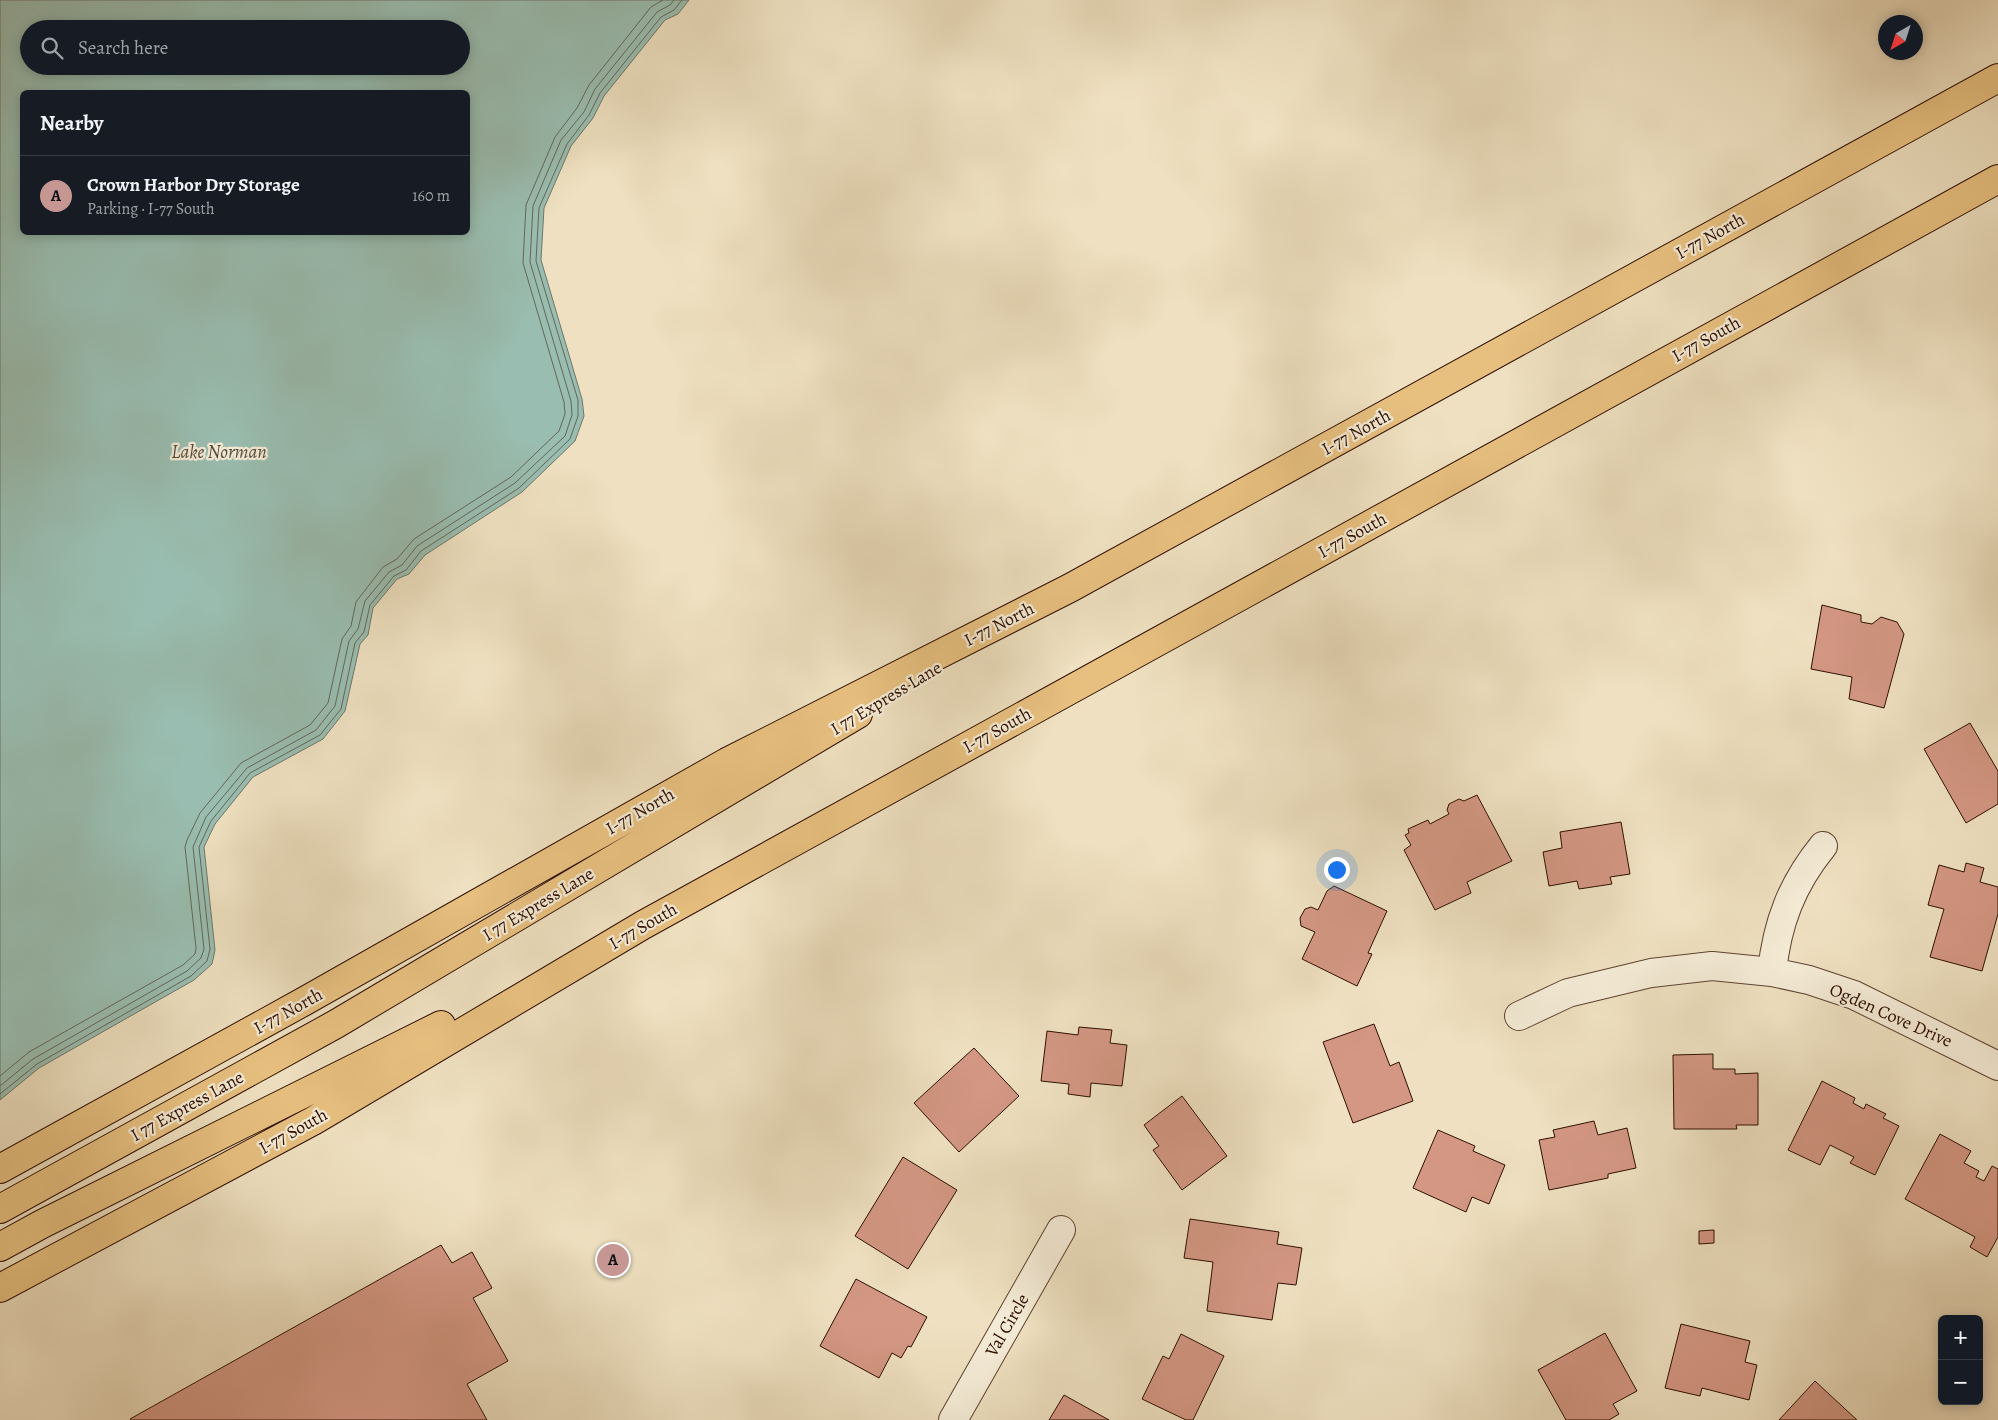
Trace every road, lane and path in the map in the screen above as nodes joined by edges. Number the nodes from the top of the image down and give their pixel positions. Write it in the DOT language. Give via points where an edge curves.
graph roads {
  1 [pos="1998,78"];
  2 [pos="1998,179"];
  3 [pos="1070,588"];
  4 [pos="1823,846"];
  5 [pos="643,925"];
  6 [pos="1772,972"];
  7 [pos="1519,1016"];
  8 [pos="1998,1066"];
  9 [pos="0,1169"];
  10 [pos="0,1209"];
  11 [pos="1061,1230"];
  12 [pos="0,1247"];
  13 [pos="0,1288"];
  14 [pos="953,1420"];
  1 -- 3 [label="highway, I-77 North"];
  2 -- 5 [label="highway, I-77 South"];
  3 -- 9 [label="highway, I-77 North" via="726,762"];
  3 -- 10 [label="highway, I 77 Express Lane" via="336,1024"];
  4 -- 6 [label="street" via="1811,860 1788,901 1774,947"];
  5 -- 12 [label="highway"];
  5 -- 13 [label="highway, I-77 South" via="313,1120"];
  6 -- 7 [label="street, Ogden Cove Drive" via="1712,966 1651,973 1568,992"];
  6 -- 8 [label="street, Ogden Cove Drive" via="1854,995"];
  11 -- 14 [label="street, Val Circle"];
}
